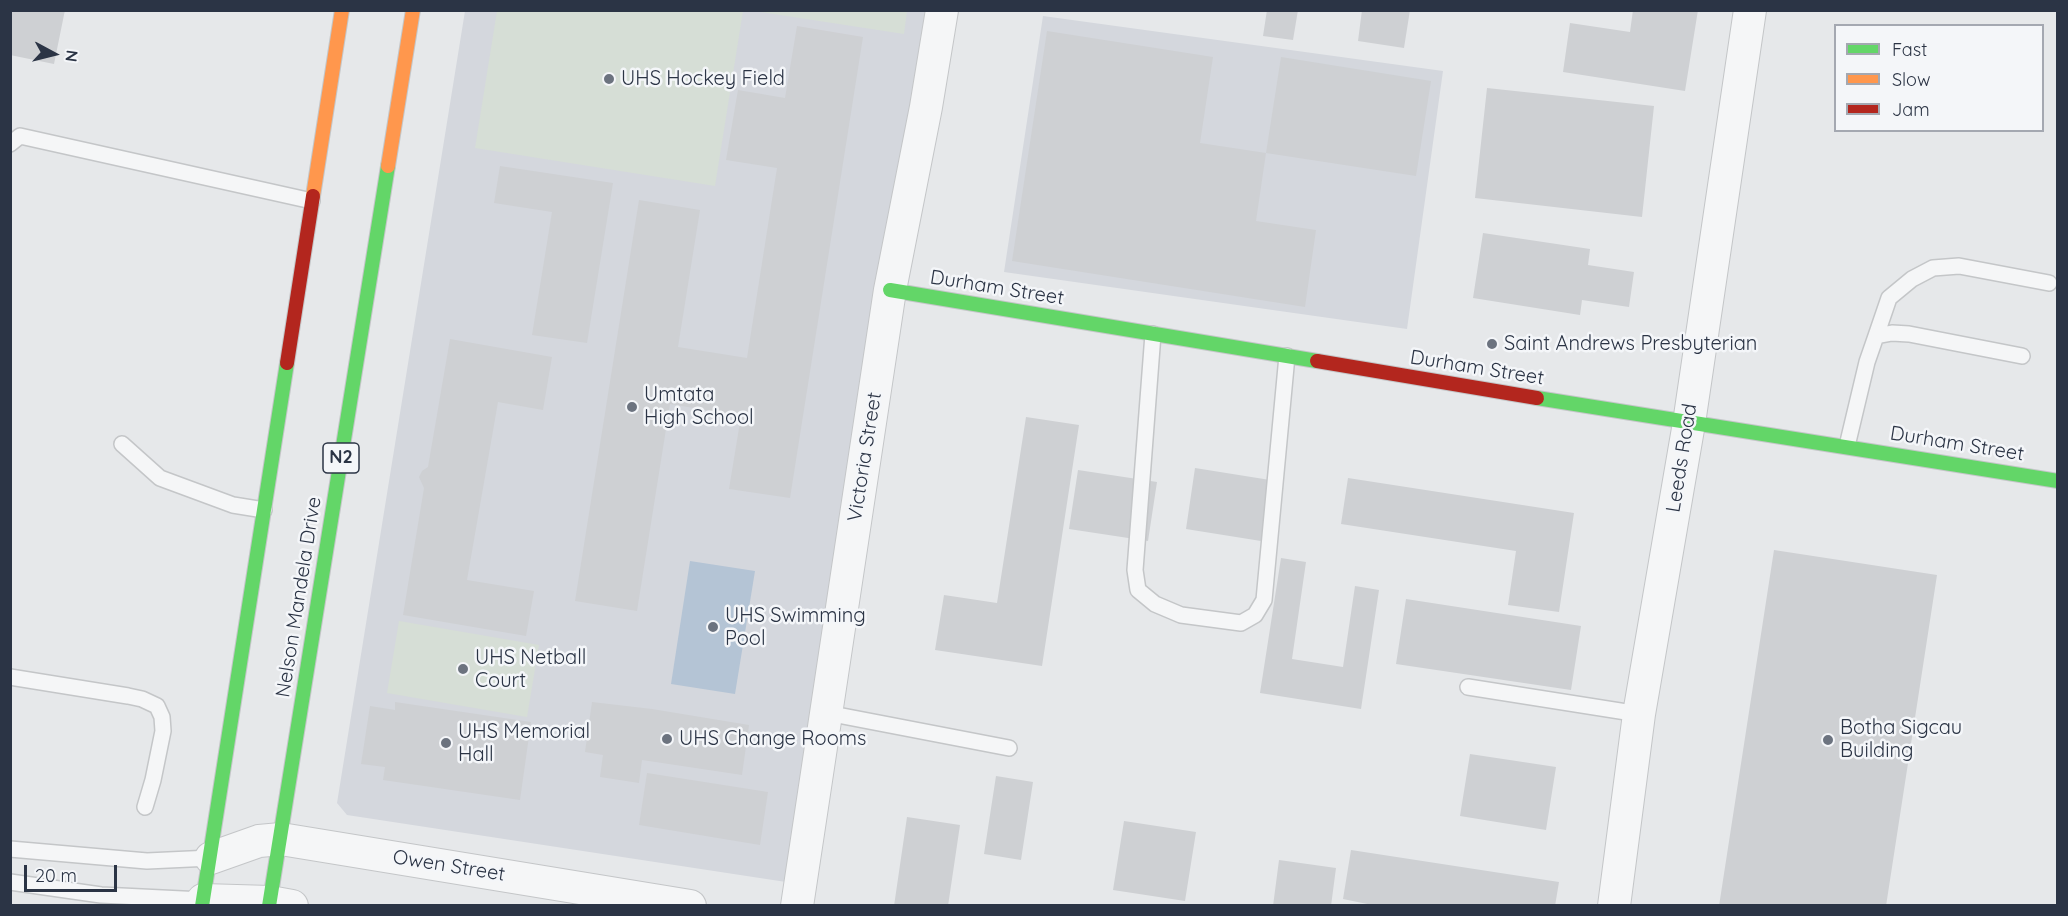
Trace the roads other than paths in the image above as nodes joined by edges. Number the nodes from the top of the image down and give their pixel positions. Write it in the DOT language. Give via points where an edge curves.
graph roads {
  1 [pos="342,10"];
  2 [pos="412,10"];
  3 [pos="942,10"];
  4 [pos="1750,10"];
  5 [pos="10,144"];
  6 [pos="312,201"];
  7 [pos="2049,283"];
  8 [pos="890,290"];
  9 [pos="1153,334"];
  10 [pos="1876,336"];
  11 [pos="1287,356"];
  12 [pos="2022,356"];
  13 [pos="1689,423"];
  14 [pos="122,444"];
  15 [pos="1847,446"];
  16 [pos="2058,480"];
  17 [pos="264,510"];
  18 [pos="10,676"];
  19 [pos="1468,687"];
  20 [pos="827,712"];
  21 [pos="1639,714"];
  22 [pos="1009,748"];
  23 [pos="145,807"];
  24 [pos="281,839"];
  25 [pos="10,849"];
  26 [pos="211,858"];
  27 [pos="10,882"];
  28 [pos="100,900"];
  29 [pos="203,903"];
  30 [pos="277,904"];
  31 [pos="690,906"];
  32 [pos="797,906"];
  33 [pos="1614,906"];
  1 -- 6 [label="main road"];
  2 -- 24 [label="main road, Nelson Mandela Drive / N2"];
  3 -- 8 [label="street, Victoria Street"];
  4 -- 13 [label="street, Leeds Road"];
  5 -- 6 [label="lane" via="20,136"];
  6 -- 17 [label="main road"];
  7 -- 10 [label="lane" via="1959,266 1933,268 1889,298"];
  8 -- 9 [label="main road, Durham Street"];
  8 -- 20 [label="street, Victoria Street"];
  9 -- 11 [label="main road, Durham Street"];
  9 -- 11 [label="lane" via="1135,570 1138,590 1155,604 1181,615 1242,623 1255,615 1264,600"];
  10 -- 12 [label="lane" via="1910,334"];
  10 -- 15 [label="lane"];
  11 -- 13 [label="main road, Durham Street"];
  13 -- 15 [label="main road, Durham Street"];
  13 -- 21 [label="street, Leeds Road"];
  14 -- 17 [label="lane" via="160,478 234,505"];
  15 -- 16 [label="main road, Durham Street"];
  17 -- 26 [label="main road"];
  18 -- 23 [label="lane" via="128,696 156,706 163,731"];
  19 -- 21 [label="lane"];
  20 -- 22 [label="lane"];
  20 -- 32 [label="street, Victoria Street"];
  21 -- 33 [label="street, Leeds Road"];
  24 -- 26 [label="street, Owen Street" via="259,841"];
  24 -- 30 [label="main road, Nelson Mandela Drive / N2"];
  24 -- 31 [label="street, Owen Street"];
  25 -- 26 [label="lane" via="147,861"];
  26 -- 29 [label="main road"];
  27 -- 28 [label="lane"];
  28 -- 29 [label="lane"];
  29 -- 30 [label="street"];
}
